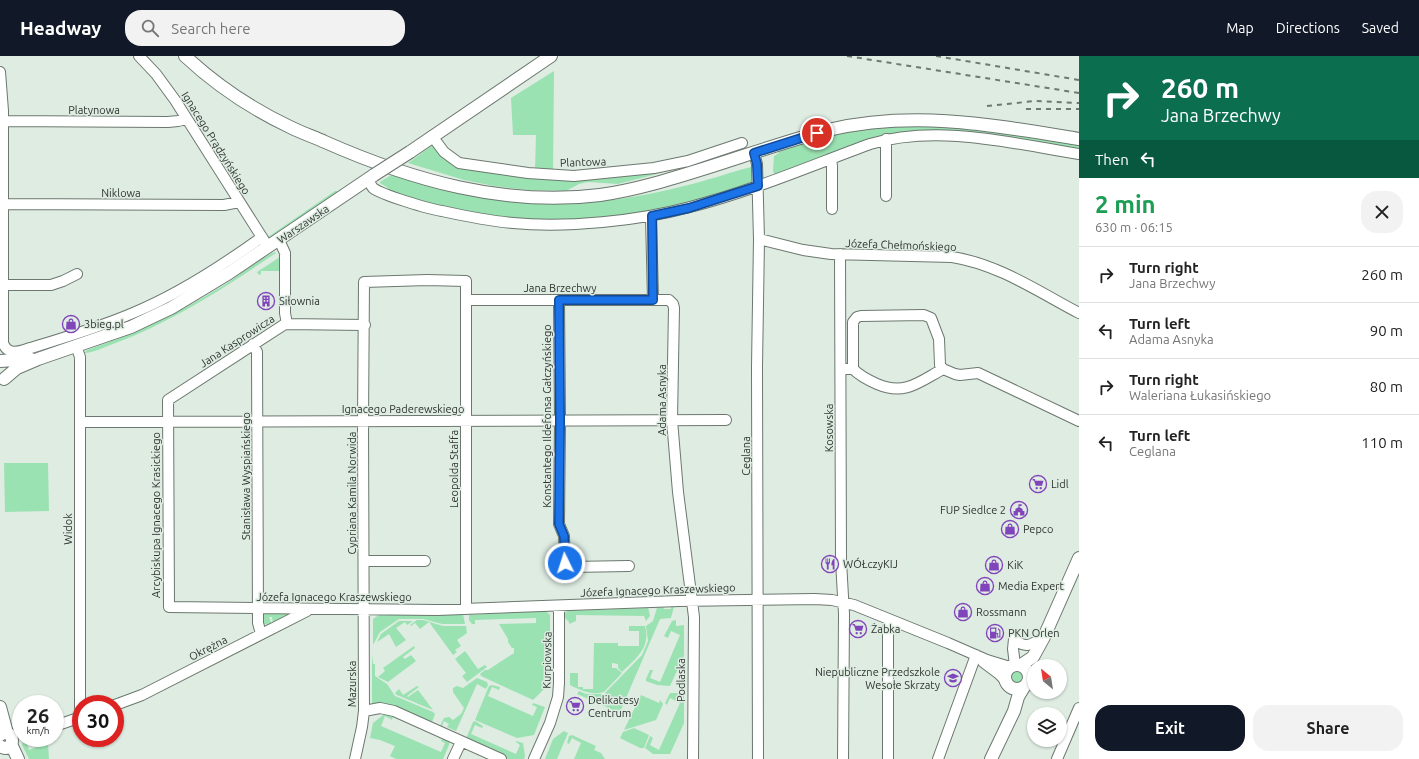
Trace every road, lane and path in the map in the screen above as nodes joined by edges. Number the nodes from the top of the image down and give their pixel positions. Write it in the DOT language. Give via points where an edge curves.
graph roads {
  1 [pos="139,56"];
  2 [pos="185,56"];
  3 [pos="551,56"];
  4 [pos="0,72"];
  5 [pos="187,119"];
  6 [pos="2,121"];
  7 [pos="432,136"];
  8 [pos="1079,139"];
  9 [pos="886,140"];
  10 [pos="742,143"];
  11 [pos="754,153"];
  12 [pos="1079,154"];
  13 [pos="831,159"];
  14 [pos="371,178"];
  15 [pos="758,186"];
  16 [pos="886,196"];
  17 [pos="239,202"];
  18 [pos="3,204"];
  19 [pos="832,209"];
  20 [pos="652,216"];
  21 [pos="759,239"];
  22 [pos="279,240"];
  23 [pos="265,242"];
  24 [pos="840,254"];
  25 [pos="77,274"];
  26 [pos="466,282"];
  27 [pos="2,285"];
  28 [pos="466,300"];
  29 [pos="559,300"];
  30 [pos="653,300"];
  31 [pos="1079,313"];
  32 [pos="287,324"];
  33 [pos="364,325"];
  34 [pos="253,344"];
  35 [pos="76,346"];
  36 [pos="38,359"];
  37 [pos="0,361"];
  38 [pos="841,369"];
  39 [pos="853,369"];
  40 [pos="943,369"];
  41 [pos="2,382"];
  42 [pos="672,420"];
  43 [pos="726,420"];
  44 [pos="363,421"];
  45 [pos="466,421"];
  46 [pos="560,421"];
  47 [pos="1079,421"];
  48 [pos="80,422"];
  49 [pos="168,422"];
  50 [pos="258,422"];
  51 [pos="1079,558"];
  52 [pos="426,560"];
  53 [pos="364,561"];
  54 [pos="628,566"];
  55 [pos="758,599"];
  56 [pos="692,601"];
  57 [pos="843,602"];
  58 [pos="559,606"];
  59 [pos="1058,606"];
  60 [pos="169,607"];
  61 [pos="258,609"];
  62 [pos="311,609"];
  63 [pos="364,609"];
  64 [pos="466,609"];
  65 [pos="890,620"];
  66 [pos="262,634"];
  67 [pos="1044,637"];
  68 [pos="974,654"];
  69 [pos="1039,659"];
  70 [pos="1015,666"];
  71 [pos="1027,670"];
  72 [pos="1027,679"];
  73 [pos="1027,680"];
  74 [pos="1006,682"];
  75 [pos="81,695"];
  76 [pos="124,702"];
  77 [pos="0,707"];
  78 [pos="1079,708"];
  79 [pos="364,711"];
  80 [pos="8,740"];
  81 [pos="461,742"];
  82 [pos="997,745"];
  83 [pos="11,759"];
  84 [pos="18,759"];
  85 [pos="355,759"];
  86 [pos="453,759"];
  87 [pos="501,759"];
  88 [pos="534,759"];
  89 [pos="692,759"];
  90 [pos="758,759"];
  91 [pos="843,759"];
  92 [pos="888,759"];
  93 [pos="938,759"];
  94 [pos="991,759"];
  95 [pos="1057,759"];
  1 -- 5 [label="street, Ignacego Prądzyńskiego" via="164,84"];
  2 -- 11 [label="main road" via="217,83 291,128 344,151 431,182 489,193 562,198 594,196 654,184"];
  3 -- 7 [label="main road, Warszawska"];
  4 -- 6 [label="street" via="3,92"];
  5 -- 6 [label="street, Platynowa" via="168,122"];
  5 -- 17 [label="street, Ignacego Prądzyńskiego"];
  6 -- 18 [label="street"];
  7 -- 10 [label="street, Plantowa" via="444,152 459,163 528,173 574,176 654,168"];
  7 -- 14 [label="main road, Warszawska, bridge"];
  8 -- 11 [label="main road" via="962,121 885,121 848,125"];
  9 -- 12 [label="street" via="967,136"];
  9 -- 13 [label="street"];
  9 -- 16 [label="street"];
  11 -- 15 [label="street, Ceglana"];
  13 -- 15 [label="street"];
  13 -- 19 [label="street"];
  14 -- 20 [label="street" via="373,188 429,208 513,223 585,223"];
  14 -- 22 [label="main road, Warszawska"];
  15 -- 20 [label="street" via="689,208"];
  15 -- 21 [label="street, Ceglana"];
  17 -- 18 [label="street, Niklowa" via="224,205"];
  17 -- 23 [label="street, Ignacego Prądzyńskiego"];
  18 -- 27 [label="street"];
  20 -- 30 [label="street"];
  21 -- 24 [label="street, Józefa Chełmońskiego" via="803,250"];
  21 -- 55 [label="street, Ceglana"];
  22 -- 23 [label="main road, Warszawska"];
  22 -- 32 [label="street, Jana Kasprowicza" via="285,253"];
  23 -- 27 [label="street" via="134,313 18,352 9,351 3,343"];
  23 -- 35 [label="main road, Warszawska" via="223,278 171,308 130,327"];
  24 -- 31 [label="street, Józefa Chełmońskiego" via="964,259 1015,279"];
  24 -- 38 [label="street, Kosowska"];
  25 -- 27 [label="street" via="51,285"];
  26 -- 28 [label="street, Leopolda Staffa"];
  26 -- 33 [label="street, Cypriana Kamila Norwida" via="364,282"];
  28 -- 29 [label="street, Jana Brzechwy"];
  28 -- 45 [label="street, Leopolda Staffa"];
  29 -- 30 [label="street, Jana Brzechwy"];
  29 -- 46 [label="street, Konstantego Ildefonsa Gałczyńskiego"];
  30 -- 42 [label="street, Adama Asnyka" via="669,300 674,308"];
  32 -- 33 [label="street"];
  32 -- 34 [label="street, Jana Kasprowicza"];
  33 -- 44 [label="street, Cypriana Kamila Norwida"];
  34 -- 49 [label="street, Jana Kasprowicza" via="168,400"];
  34 -- 50 [label="street, Stanisława Wyspiańskiego" via="257,352"];
  35 -- 36 [label="main road, Warszawska"];
  35 -- 48 [label="street, Widok" via="80,357"];
  36 -- 37 [label="main road, Warszawska"];
  36 -- 41 [label="main road, Warszawska" via="17,368"];
  37 -- 41 [label="main road" via="5,371"];
  38 -- 39 [label="street"];
  38 -- 57 [label="street, Kosowska"];
  39 -- 40 [label="street" via="861,377 896,390 909,388"];
  39 -- 40 [label="street" via="853,322 857,317 924,315 931,318 937,329 940,365"];
  40 -- 47 [label="street" via="960,375 978,373"];
  42 -- 43 [label="street, Ignacego Paderewskiego"];
  42 -- 46 [label="street, Ignacego Paderewskiego"];
  42 -- 56 [label="street, Adama Asnyka"];
  44 -- 45 [label="street, Ignacego Paderewskiego"];
  44 -- 50 [label="street, Ignacego Paderewskiego"];
  44 -- 53 [label="street, Cypriana Kamila Norwida"];
  45 -- 46 [label="street, Ignacego Paderewskiego"];
  45 -- 64 [label="street, Leopolda Staffa"];
  46 -- 54 [label="street, Konstantego Ildefonsa Gałczyńskiego" via="559,524 564,536 565,563 571,567"];
  48 -- 49 [label="street, Ignacego Paderewskiego"];
  48 -- 75 [label="street, Widok"];
  49 -- 50 [label="street, Ignacego Paderewskiego"];
  49 -- 60 [label="street, Arcybiskupa Ignacego Krasickiego"];
  50 -- 61 [label="street, Stanisława Wyspiańskiego"];
  51 -- 59 [label="main road"];
  52 -- 53 [label="street"];
  53 -- 63 [label="street, Cypriana Kamila Norwida"];
  55 -- 56 [label="street, Józefa Ignacego Kraszewskiego"];
  55 -- 57 [label="street, Józefa Ignacego Kraszewskiego" via="815,599"];
  55 -- 90 [label="street, Ceglana"];
  56 -- 58 [label="street, Józefa Ignacego Kraszewskiego"];
  56 -- 89 [label="street, Podlaska"];
  57 -- 65 [label="street, Józefa Ignacego Kraszewskiego"];
  57 -- 91 [label="street, Kosowska"];
  58 -- 64 [label="street, Józefa Ignacego Kraszewskiego"];
  58 -- 88 [label="street, Kurpiowska" via="558,697"];
  59 -- 67 [label="main road"];
  59 -- 69 [label="main road"];
  60 -- 61 [label="street, Józefa Ignacego Kraszewskiego"];
  61 -- 62 [label="street, Józefa Ignacego Kraszewskiego"];
  61 -- 66 [label="street, Stanisława Wyspiańskiego" via="258,623"];
  62 -- 63 [label="street, Józefa Ignacego Kraszewskiego"];
  62 -- 66 [label="street, Okrężna"];
  63 -- 64 [label="street, Józefa Ignacego Kraszewskiego"];
  63 -- 79 [label="street, Mazurska"];
  65 -- 68 [label="street, Józefa Ignacego Kraszewskiego"];
  65 -- 92 [label="street"];
  66 -- 76 [label="street, Okrężna"];
  67 -- 70 [label="main road" via="1033,657"];
  67 -- 70 [label="street" via="1028,646 1014,639"];
  68 -- 70 [label="street, Józefa Ignacego Kraszewskiego" via="998,664"];
  68 -- 74 [label="street, Józefa Ignacego Kraszewskiego"];
  68 -- 93 [label="street"];
  70 -- 71 [label="main road"];
  70 -- 74 [label="main road" via="1005,673"];
  72 -- 74 [label="main road" via="1020,689 1013,688"];
  73 -- 82 [label="main road"];
  74 -- 82 [label="main road" via="1010,700"];
  77 -- 80 [label="main road"];
  78 -- 95 [label="street"];
  79 -- 81 [label="street" via="380,708 394,711"];
  79 -- 85 [label="street, Mazurska"];
  80 -- 83 [label="main road"];
  80 -- 84 [label="main road"];
  81 -- 86 [label="street"];
  81 -- 87 [label="street"];
  82 -- 94 [label="main road"];
}
